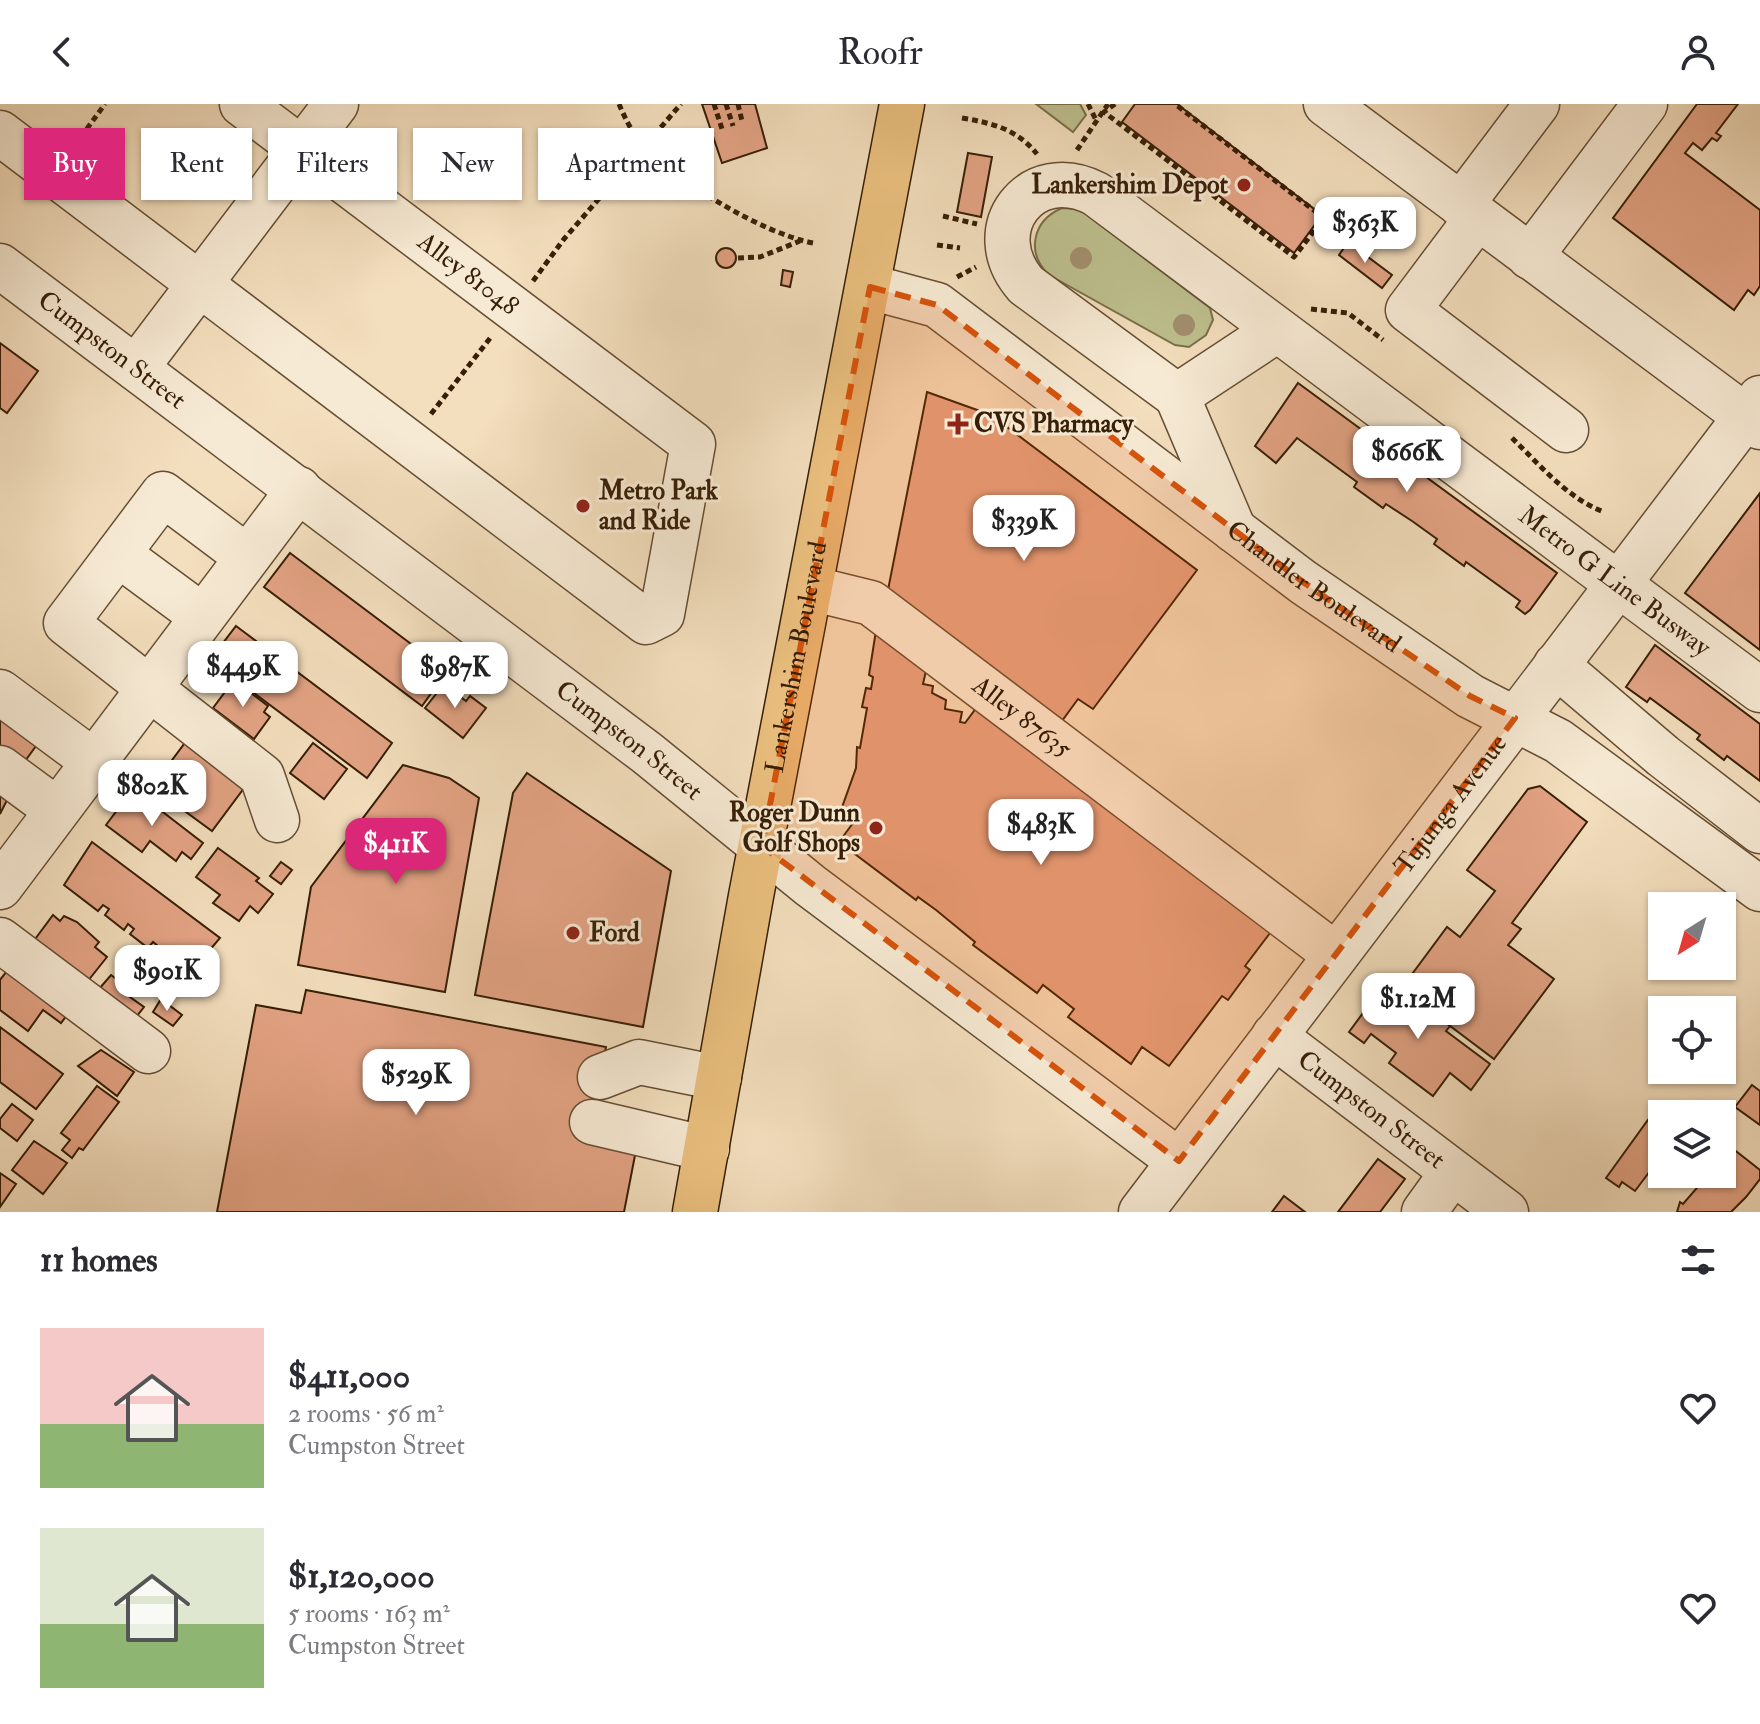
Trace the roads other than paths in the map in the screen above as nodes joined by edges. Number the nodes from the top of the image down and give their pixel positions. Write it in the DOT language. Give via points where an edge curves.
graph roads {
  1 [pos="242,104"];
  2 [pos="336,104"];
  3 [pos="902,104"];
  4 [pos="1326,104"];
  5 [pos="1537,104"];
  6 [pos="1645,104"];
  7 [pos="274,128"];
  8 [pos="318,128"];
  9 [pos="0,133"];
  10 [pos="268,194"];
  11 [pos="370,200"];
  12 [pos="1469,212"];
  13 [pos="1530,257"];
  14 [pos="0,266"];
  15 [pos="201,283"];
  16 [pos="870,287"];
  17 [pos="1277,330"];
  18 [pos="136,368"];
  19 [pos="1177,396"];
  20 [pos="1755,414"];
  21 [pos="1566,430"];
  22 [pos="299,489"];
  23 [pos="1236,534"];
  24 [pos="118,554"];
  25 [pos="247,557"];
  26 [pos="1619,583"];
  27 [pos="810,588"];
  28 [pos="202,616"];
  29 [pos="1556,665"];
  30 [pos="149,687"];
  31 [pos="1760,690"];
  32 [pos="0,692"];
  33 [pos="1515,718"];
  34 [pos="93,761"];
  35 [pos="0,768"];
  36 [pos="57,810"];
  37 [pos="277,820"];
  38 [pos="1760,831"];
  39 [pos="762,846"];
  40 [pos="0,887"];
  41 [pos="1760,889"];
  42 [pos="0,940"];
  43 [pos="1336,955"];
  44 [pos="1274,1036"];
  45 [pos="148,1051"];
  46 [pos="600,1077"];
  47 [pos="719,1078"];
  48 [pos="592,1122"];
  49 [pos="707,1149"];
  50 [pos="1179,1161"];
  51 [pos="1452,1173"];
  52 [pos="695,1212"];
  53 [pos="1141,1212"];
  54 [pos="1424,1212"];
  55 [pos="1506,1212"];
  1 -- 7 [label="street, Alley 81048"];
  2 -- 8 [label="street"];
  3 -- 16 [label="main road, Lankershim Boulevard"];
  4 -- 12 [label="street"];
  5 -- 12 [label="street"];
  6 -- 13 [label="street"];
  9 -- 15 [label="street"];
  10 -- 15 [label="street"];
  11 -- 15 [label="street, Alley 81048" via="693,444 662,614 646,622"];
  12 -- 13 [label="street"];
  12 -- 21 [label="street" via="1408,310"];
  13 -- 20 [label="street"];
  14 -- 18 [label="street, Cumpston Street"];
  15 -- 18 [label="street"];
  16 -- 23 [label="street, Chandler Boulevard" via="937,305"];
  16 -- 27 [label="main road, Lankershim Boulevard"];
  17 -- 19 [label="street"];
  17 -- 19 [label="street, Metro G Line Busway" via="1096,194 1068,184 1038,190 1025,199 1008,225 1008,257 1015,273"];
  17 -- 26 [label="street, Metro G Line Busway"];
  18 -- 22 [label="street, Cumpston Street"];
  19 -- 23 [label="street"];
  20 -- 26 [label="street, Tujunga Avenue"];
  22 -- 25 [label="street"];
  22 -- 39 [label="street, Cumpston Street"];
  23 -- 33 [label="street, Chandler Boulevard" via="1470,696"];
  24 -- 25 [label="street" via="163,494"];
  24 -- 28 [label="street"];
  24 -- 30 [label="street" via="66,623"];
  25 -- 28 [label="street"];
  26 -- 29 [label="street, Tujunga Avenue"];
  26 -- 31 [label="street, Metro G Line Busway"];
  27 -- 39 [label="main road, Lankershim Boulevard"];
  27 -- 43 [label="street, Alley 87635" via="871,603"];
  28 -- 30 [label="street"];
  29 -- 33 [label="street, Tujunga Avenue"];
  29 -- 38 [label="street"];
  30 -- 34 [label="street"];
  30 -- 37 [label="street" via="262,776"];
  32 -- 34 [label="street"];
  33 -- 41 [label="street, Chandler Boulevard" via="1558,741"];
  33 -- 43 [label="street, Tujunga Avenue"];
  34 -- 36 [label="street"];
  35 -- 36 [label="street"];
  36 -- 40 [label="street"];
  39 -- 47 [label="main road, Lankershim Boulevard"];
  39 -- 50 [label="street, Cumpston Street"];
  42 -- 45 [label="street"];
  43 -- 44 [label="street, Tujunga Avenue"];
  44 -- 50 [label="street, Tujunga Avenue"];
  44 -- 51 [label="street, Cumpston Street"];
  46 -- 47 [label="street" via="639,1062"];
  47 -- 49 [label="main road, Lankershim Boulevard"];
  48 -- 49 [label="street"];
  49 -- 52 [label="main road, Lankershim Boulevard"];
  50 -- 53 [label="street, Tujunga Avenue"];
  51 -- 54 [label="street"];
  51 -- 55 [label="street, Cumpston Street"];
}
